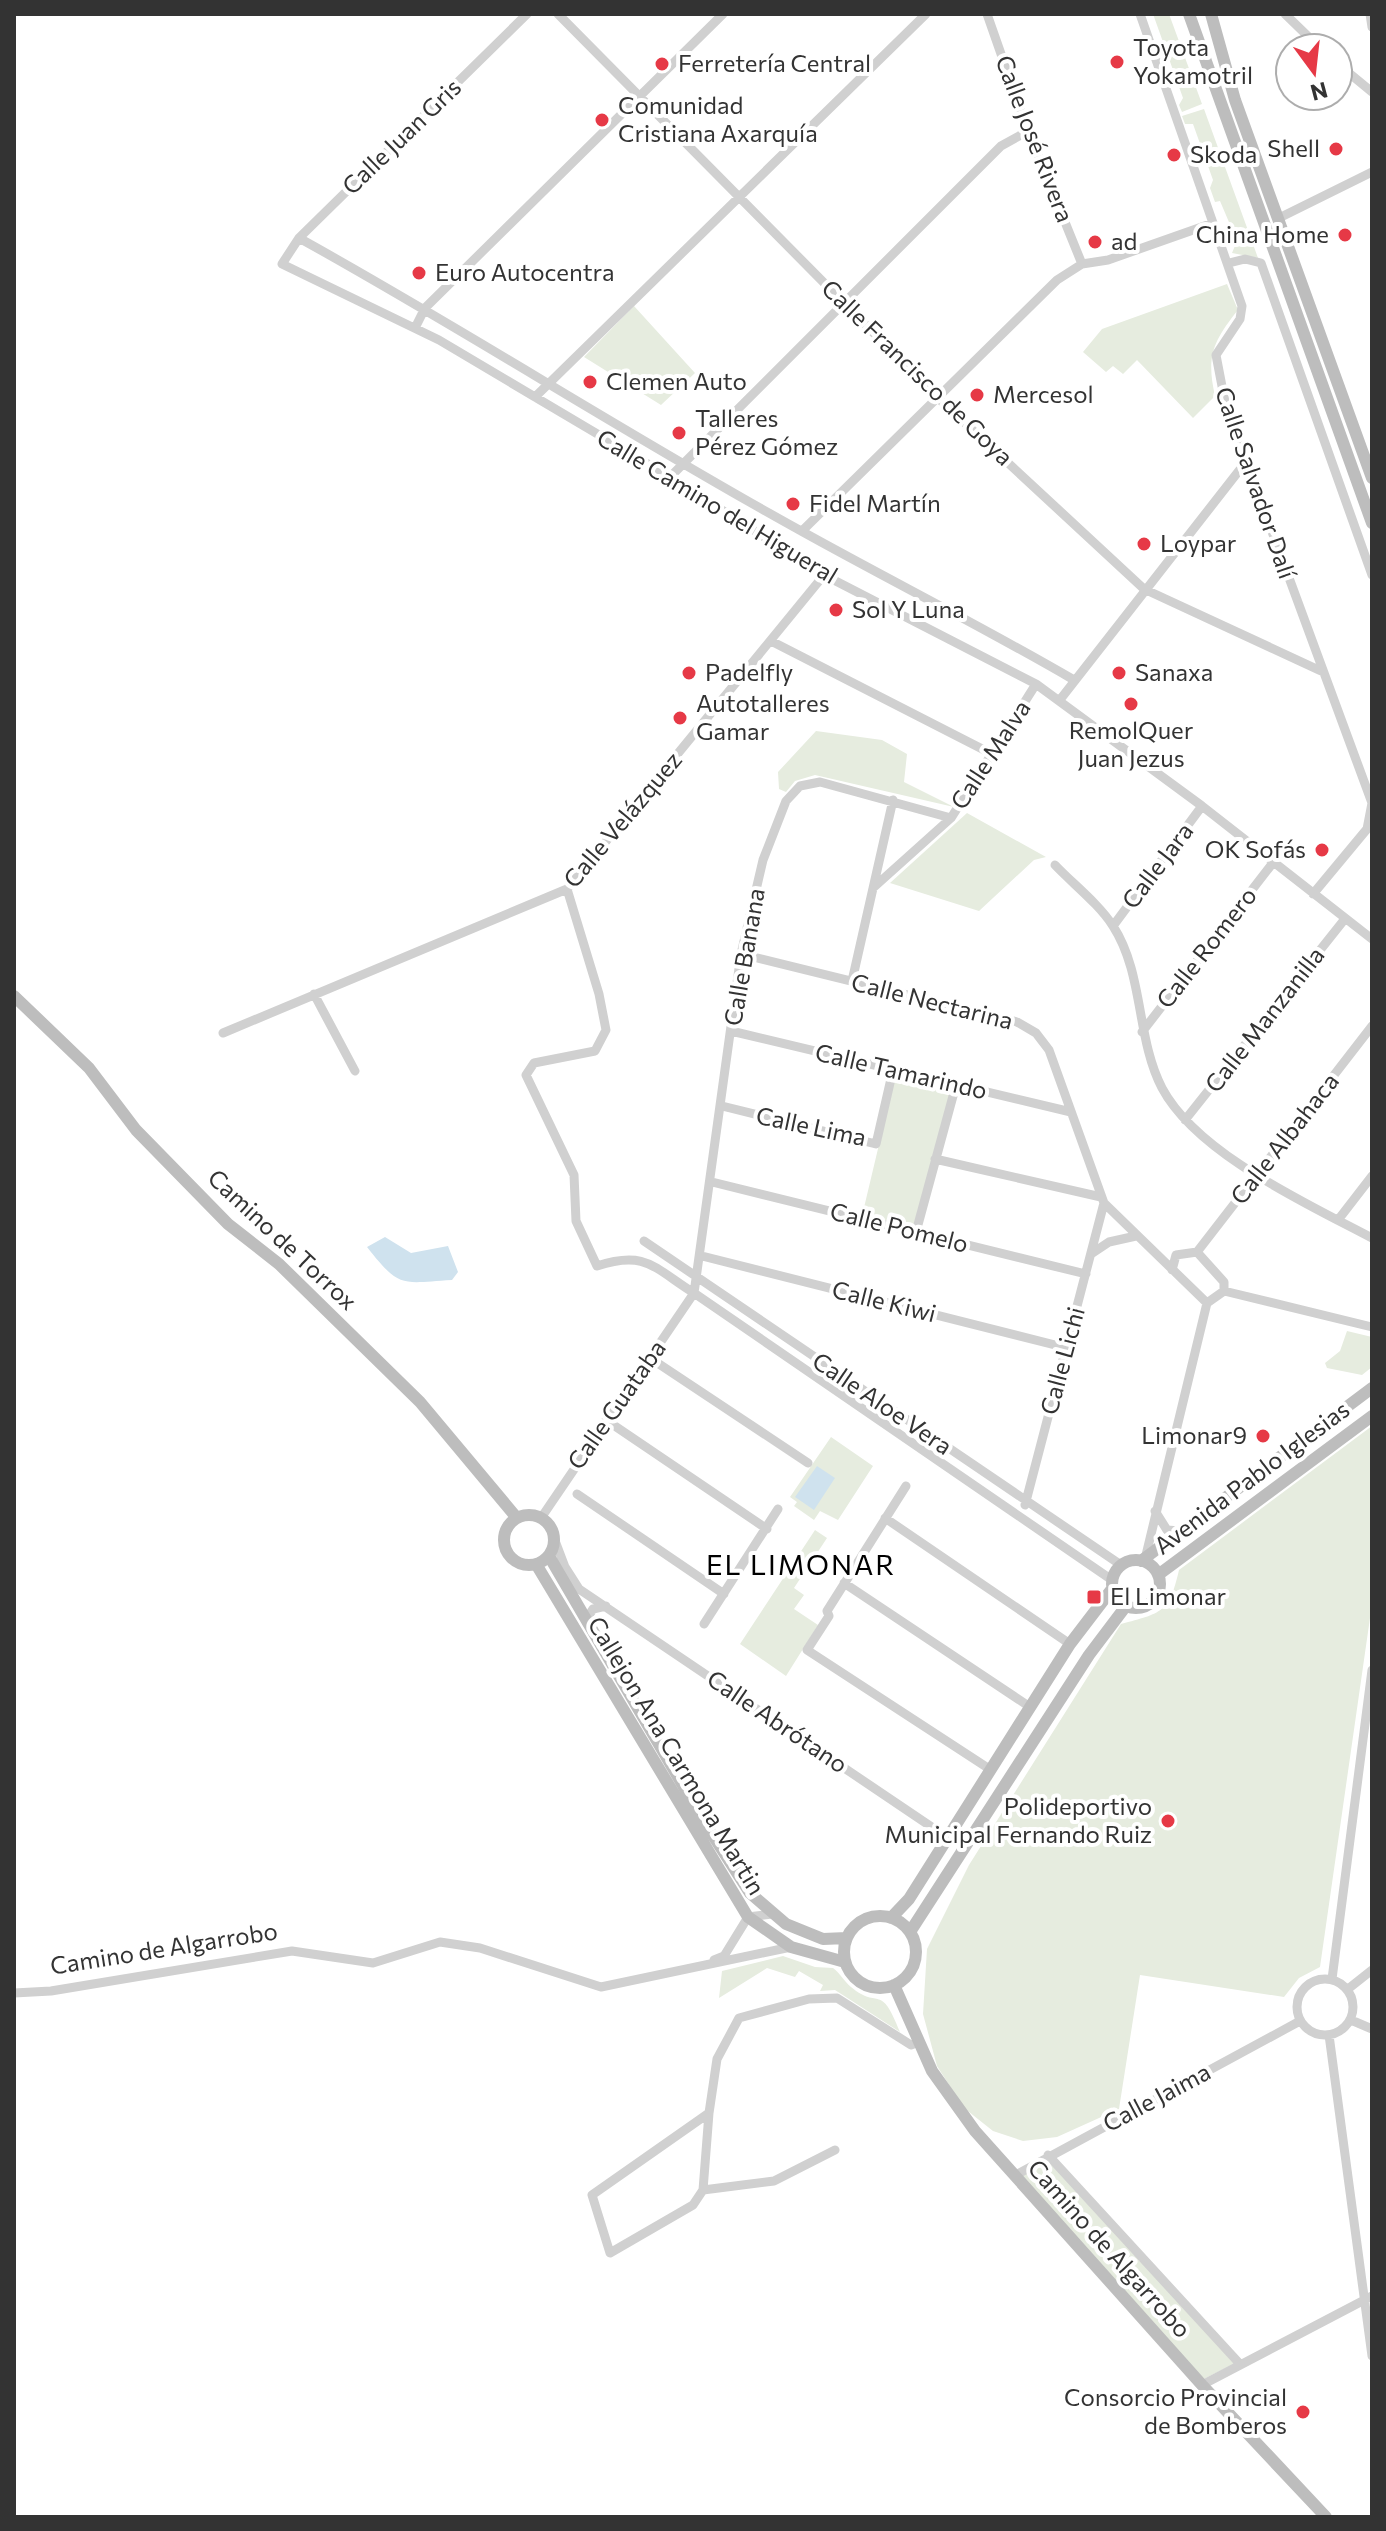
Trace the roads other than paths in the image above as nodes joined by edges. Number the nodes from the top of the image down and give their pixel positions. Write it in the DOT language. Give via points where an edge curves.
graph roads {
  1 [pos="527,14"];
  2 [pos="558,14"];
  3 [pos="723,14"];
  4 [pos="926,14"];
  5 [pos="987,14"];
  6 [pos="1140,14"];
  7 [pos="1189,14"];
  8 [pos="1211,14"];
  9 [pos="1285,14"];
  10 [pos="1370,14"];
  11 [pos="1372,27"];
  12 [pos="1304,32"];
  13 [pos="1354,77"];
  14 [pos="1372,92"];
  15 [pos="637,96"];
  16 [pos="1028,131"];
  17 [pos="1372,172"];
  18 [pos="738,195"];
  19 [pos="1279,218"];
  20 [pos="1213,223"];
  21 [pos="299,238"];
  22 [pos="1229,263"];
  23 [pos="282,264"];
  24 [pos="1082,264"];
  25 [pos="844,303"];
  26 [pos="425,308"];
  27 [pos="415,328"];
  28 [pos="549,383"];
  29 [pos="535,397"];
  30 [pos="938,398"];
  31 [pos="682,461"];
  32 [pos="1245,463"];
  33 [pos="670,477"];
  34 [pos="1372,478"];
  35 [pos="1372,523"];
  36 [pos="802,531"];
  37 [pos="824,575"];
  38 [pos="1372,575"];
  39 [pos="1144,589"];
  40 [pos="771,641"];
  41 [pos="1321,671"];
  42 [pos="1074,680"];
  43 [pos="1036,684"];
  44 [pos="1059,701"];
  45 [pos="992,754"];
  46 [pos="893,800"];
  47 [pos="1202,806"];
  48 [pos="951,818"];
  49 [pos="1272,864"];
  50 [pos="1055,865"];
  51 [pos="873,888"];
  52 [pos="567,889"];
  53 [pos="1313,894"];
  54 [pos="1344,920"];
  55 [pos="1113,926"];
  56 [pos="1372,939"];
  57 [pos="741,954"];
  58 [pos="852,981"];
  59 [pos="314,994"];
  60 [pos="14,996"];
  61 [pos="1372,1026"];
  62 [pos="731,1031"];
  63 [pos="1142,1032"];
  64 [pos="223,1033"];
  65 [pos="893,1070"];
  66 [pos="355,1071"];
  67 [pos="956,1085"];
  68 [pos="722,1106"];
  69 [pos="1071,1112"];
  70 [pos="1185,1120"];
  71 [pos="935,1159"];
  72 [pos="1372,1176"];
  73 [pos="1257,1177"];
  74 [pos="712,1182"];
  75 [pos="1102,1200"];
  76 [pos="1338,1220"];
  77 [pos="916,1232"];
  78 [pos="1136,1236"];
  79 [pos="1372,1238"];
  80 [pos="644,1241"];
  81 [pos="1197,1252"];
  82 [pos="1091,1254"];
  83 [pos="702,1256"];
  84 [pos="1172,1270"];
  85 [pos="1086,1274"];
  86 [pos="697,1279"];
  87 [pos="1224,1291"];
  88 [pos="694,1293"];
  89 [pos="1207,1303"];
  90 [pos="1372,1327"];
  91 [pos="1067,1348"];
  92 [pos="650,1358"];
  93 [pos="1372,1388"];
  94 [pos="1372,1416"];
  95 [pos="606,1420"];
  96 [pos="808,1463"];
  97 [pos="906,1486"];
  98 [pos="577,1494"];
  99 [pos="1026,1502"];
  100 [pos="778,1509"];
  101 [pos="1155,1511"];
  102 [pos="517,1518"];
  103 [pos="541,1518"];
  104 [pos="885,1518"];
  105 [pos="1024,1518"];
  106 [pos="767,1529"];
  107 [pos="1180,1531"];
  108 [pos="554,1538"];
  109 [pos="549,1556"];
  110 [pos="1144,1558"];
  111 [pos="536,1564"];
  112 [pos="1121,1565"];
  113 [pos="1158,1575"];
  114 [pos="844,1583"];
  115 [pos="1112,1585"];
  116 [pos="724,1594"];
  117 [pos="606,1606"];
  118 [pos="1126,1606"];
  119 [pos="586,1620"];
  120 [pos="704,1624"];
  121 [pos="1070,1644"];
  122 [pos="1372,1670"];
  123 [pos="1030,1707"];
  124 [pos="1361,1759"];
  125 [pos="1372,1760"];
  126 [pos="991,1770"];
  127 [pos="948,1838"];
  128 [pos="772,1914"];
  129 [pos="748,1917"];
  130 [pos="891,1918"];
  131 [pos="910,1932"];
  132 [pos="847,1938"];
  133 [pos="791,1947"];
  134 [pos="845,1962"];
  135 [pos="694,1969"];
  136 [pos="1372,1970"];
  137 [pos="1332,1979"];
  138 [pos="894,1985"];
  139 [pos="1348,1989"];
  140 [pos="14,1993"];
  141 [pos="1351,2020"];
  142 [pos="1300,2021"];
  143 [pos="1372,2029"];
  144 [pos="1329,2035"];
  145 [pos="919,2042"];
  146 [pos="709,2113"];
  147 [pos="835,2150"];
  148 [pos="1048,2155"];
  149 [pos="1014,2176"];
  150 [pos="703,2190"];
  151 [pos="1367,2298"];
  152 [pos="1372,2356"];
  153 [pos="1239,2363"];
  154 [pos="1202,2385"];
  155 [pos="1326,2517"];
  1 -- 21 [label="street, Calle Juan Gris"];
  2 -- 15 [label="street, Calle Francisco de Goya"];
  3 -- 15 [label="street"];
  4 -- 18 [label="street"];
  5 -- 16 [label="street, Calle José Rivera"];
  6 -- 20 [label="street, Calle Salvador Dalí"];
  7 -- 35 [label="street"];
  8 -- 19 [label="street" via="1235,100"];
  9 -- 12 [label="street"];
  10 -- 11 [label="street"];
  13 -- 14 [label="street"];
  15 -- 18 [label="street, Calle Francisco de Goya"];
  15 -- 26 [label="street"];
  16 -- 24 [label="street, Calle José Rivera"];
  16 -- 25 [label="street" via="1001,146"];
  17 -- 19 [label="street"];
  18 -- 25 [label="street, Calle Francisco de Goya"];
  18 -- 28 [label="street"];
  19 -- 34 [label="street"];
  20 -- 22 [label="street, Calle Salvador Dalí"];
  20 -- 24 [label="street"];
  21 -- 23 [label="street, Calle Juan Gris"];
  21 -- 26 [label="street, Calle Camino del Higueral"];
  22 -- 32 [label="street, Calle Salvador Dalí" via="1243,312 1216,364"];
  22 -- 38 [label="street" via="1261,263"];
  23 -- 27 [label="street, Calle Camino del Higueral"];
  24 -- 30 [label="street" via="1057,280"];
  25 -- 30 [label="street, Calle Francisco de Goya"];
  25 -- 31 [label="street"];
  26 -- 27 [label="street"];
  26 -- 28 [label="street, Calle Camino del Higueral"];
  27 -- 29 [label="street, Calle Camino del Higueral"];
  28 -- 29 [label="street"];
  28 -- 31 [label="street, Calle Camino del Higueral"];
  29 -- 33 [label="street, Calle Camino del Higueral"];
  30 -- 36 [label="street"];
  30 -- 39 [label="street, Calle Francisco de Goya"];
  31 -- 33 [label="street"];
  31 -- 36 [label="street, Calle Camino del Higueral"];
  32 -- 39 [label="street"];
  32 -- 41 [label="street, Calle Salvador Dalí"];
  33 -- 37 [label="street, Calle Camino del Higueral"];
  36 -- 42 [label="street, Calle Camino del Higueral"];
  37 -- 40 [label="street, Calle Velázquez"];
  37 -- 43 [label="street, Calle Camino del Higueral"];
  39 -- 41 [label="street, Calle Francisco de Goya"];
  39 -- 42 [label="street"];
  40 -- 45 [label="street"];
  40 -- 52 [label="street, Calle Velázquez"];
  41 -- 53 [label="street, Calle Salvador Dalí" via="1372,803 1367,829"];
  42 -- 44 [label="street"];
  43 -- 44 [label="street, Calle Camino del Higueral"];
  43 -- 45 [label="street, Calle Malva"];
  44 -- 47 [label="street, Calle Camino del Higueral"];
  45 -- 48 [label="street, Calle Malva"];
  46 -- 48 [label="street, Calle Banana"];
  46 -- 51 [label="street"];
  46 -- 57 [label="street, Calle Banana" via="820,782 800,786 786,801 763,860"];
  47 -- 49 [label="street, Calle Camino del Higueral"];
  47 -- 55 [label="street, Calle Jara"];
  48 -- 51 [label="street, Calle Malva"];
  49 -- 53 [label="street, Calle Camino del Higueral"];
  49 -- 63 [label="street, Calle Romero"];
  50 -- 55 [label="street"];
  51 -- 58 [label="street"];
  52 -- 59 [label="street, Calle Velázquez"];
  52 -- 88 [label="street, Calle Aloe Vera" via="606,1030 595,1051 534,1063 526,1075 574,1175 576,1221 597,1266 638,1258"];
  53 -- 54 [label="street, Calle Camino del Higueral"];
  54 -- 56 [label="street, Calle Camino del Higueral"];
  54 -- 70 [label="street, Calle Manzanilla"];
  55 -- 63 [label="street" via="1131,967"];
  57 -- 58 [label="street, Calle Nectarina"];
  57 -- 62 [label="street, Calle Banana"];
  58 -- 69 [label="street, Calle Nectarina" via="1017,1022 1036,1033 1049,1050"];
  59 -- 64 [label="street, Calle Velázquez"];
  59 -- 66 [label="street"];
  60 -- 102 [label="street, Camino de Torrox" via="89,1068 136,1130 228,1224 279,1264 420,1402"];
  61 -- 73 [label="street, Calle Albahaca"];
  62 -- 65 [label="street, Calle Tamarindo"];
  62 -- 68 [label="street, Calle Banana"];
  63 -- 70 [label="street" via="1162,1088"];
  65 -- 67 [label="street, Calle Tamarindo"];
  65 -- 68 [label="street, Calle Lima" via="876,1144"];
  67 -- 69 [label="street, Calle Tamarindo"];
  67 -- 71 [label="street"];
  68 -- 74 [label="street, Calle Banana"];
  69 -- 75 [label="street, Calle Nectarina"];
  70 -- 73 [label="street"];
  71 -- 75 [label="street"];
  71 -- 77 [label="street"];
  72 -- 76 [label="street"];
  73 -- 76 [label="street"];
  73 -- 81 [label="street, Calle Albahaca"];
  74 -- 77 [label="street, Calle Pomelo"];
  74 -- 83 [label="street, Calle Banana"];
  75 -- 78 [label="street, Calle Nectarina"];
  75 -- 82 [label="street, Calle Lichi"];
  76 -- 79 [label="street"];
  77 -- 85 [label="street, Calle Pomelo"];
  78 -- 82 [label="street" via="1109,1242"];
  78 -- 84 [label="street, Calle Nectarina"];
  80 -- 86 [label="street, Calle Aloe Vera"];
  81 -- 84 [label="street, Calle Albahaca" via="1176,1255"];
  81 -- 87 [label="street" via="1224,1282"];
  82 -- 85 [label="street, Calle Lichi"];
  83 -- 86 [label="street, Calle Banana"];
  83 -- 91 [label="street, Calle Kiwi"];
  84 -- 89 [label="street, Calle Nectarina"];
  85 -- 91 [label="street, Calle Lichi"];
  86 -- 88 [label="street, Calle Banana"];
  86 -- 99 [label="street, Calle Aloe Vera"];
  87 -- 89 [label="street"];
  87 -- 90 [label="street"];
  88 -- 92 [label="street, Calle Guataba"];
  88 -- 105 [label="street, Calle Aloe Vera"];
  89 -- 101 [label="street"];
  91 -- 99 [label="street, Calle Lichi"];
  92 -- 95 [label="street, Calle Guataba"];
  92 -- 96 [label="street"];
  93 -- 107 [label="street, Avenida Pablo Iglesias"];
  94 -- 113 [label="street, Avenida Pablo Iglesias"];
  95 -- 103 [label="street, Calle Guataba"];
  95 -- 106 [label="street"];
  97 -- 104 [label="street"];
  98 -- 116 [label="street"];
  99 -- 105 [label="street, Calle Lichi"];
  99 -- 112 [label="street, Calle Aloe Vera"];
  100 -- 106 [label="street"];
  101 -- 107 [label="street" via="1167,1530"];
  101 -- 110 [label="street"];
  102 -- 103 [label="street"];
  102 -- 111 [label="street" via="505,1531 508,1554 516,1562"];
  103 -- 108 [label="street"];
  104 -- 114 [label="street"];
  104 -- 121 [label="street"];
  105 -- 115 [label="street, Calle Aloe Vera"];
  106 -- 116 [label="street"];
  107 -- 110 [label="street, Avenida Pablo Iglesias"];
  108 -- 109 [label="street"];
  108 -- 117 [label="street, Calle Abrótano" via="579,1589"];
  109 -- 111 [label="street"];
  109 -- 119 [label="street, Callejon Ana Carmona Martin"];
  110 -- 112 [label="street"];
  110 -- 113 [label="street"];
  111 -- 129 [label="street, Callejon Ana Carmona Martin"];
  112 -- 115 [label="street"];
  113 -- 118 [label="street" via="1158,1594 1152,1601"];
  114 -- 123 [label="street"];
  114 -- 126 [label="street" via="807,1650"];
  115 -- 118 [label="street"];
  115 -- 121 [label="street"];
  116 -- 120 [label="street"];
  117 -- 119 [label="street" via="593,1609"];
  117 -- 127 [label="street, Calle Abrótano"];
  118 -- 131 [label="street"];
  119 -- 128 [label="street, Callejon Ana Carmona Martin" via="705,1823 750,1893"];
  121 -- 123 [label="street"];
  122 -- 124 [label="street"];
  123 -- 126 [label="street"];
  124 -- 125 [label="street"];
  124 -- 137 [label="street"];
  126 -- 127 [label="street"];
  127 -- 130 [label="street"];
  128 -- 129 [label="street"];
  128 -- 132 [label="street, Callejon Ana Carmona Martin" via="823,1939"];
  129 -- 133 [label="street, Callejon Ana Carmona Martin"];
  129 -- 135 [label="street, Camino de Algarrobo" via="724,1956"];
  130 -- 131 [label="street"];
  130 -- 132 [label="street" via="865,1920"];
  131 -- 138 [label="street" via="916,1956 912,1968"];
  132 -- 134 [label="street"];
  133 -- 134 [label="street, Callejon Ana Carmona Martin"];
  133 -- 135 [label="street, Camino de Algarrobo"];
  134 -- 138 [label="street" via="850,1973 870,1987"];
  135 -- 140 [label="street, Camino de Algarrobo" via="601,1987 480,1948 440,1942 373,1963 292,1951"];
  136 -- 139 [label="street"];
  137 -- 139 [label="street"];
  137 -- 142 [label="street" via="1311,1982 1302,1990 1297,1999"];
  138 -- 145 [label="street, Camino de Algarrobo"];
  139 -- 141 [label="street" via="1353,1999"];
  141 -- 143 [label="street"];
  141 -- 144 [label="street"];
  142 -- 144 [label="street"];
  142 -- 148 [label="street, Calle Jaima"];
  144 -- 151 [label="street"];
  145 -- 146 [label="street" via="911,2045 837,1998 809,1999 739,2018 717,2059"];
  145 -- 149 [label="street, Camino de Algarrobo" via="932,2071"];
  146 -- 150 [label="street"];
  146 -- 150 [label="street" via="592,2195 610,2253 693,2205"];
  147 -- 150 [label="street" via="774,2181"];
  148 -- 149 [label="street, Calle Jaima"];
  148 -- 153 [label="street"];
  149 -- 154 [label="street, Camino de Algarrobo"];
  151 -- 152 [label="street"];
  151 -- 153 [label="street"];
  153 -- 154 [label="street"];
  154 -- 155 [label="street, Camino de Algarrobo"];
}
